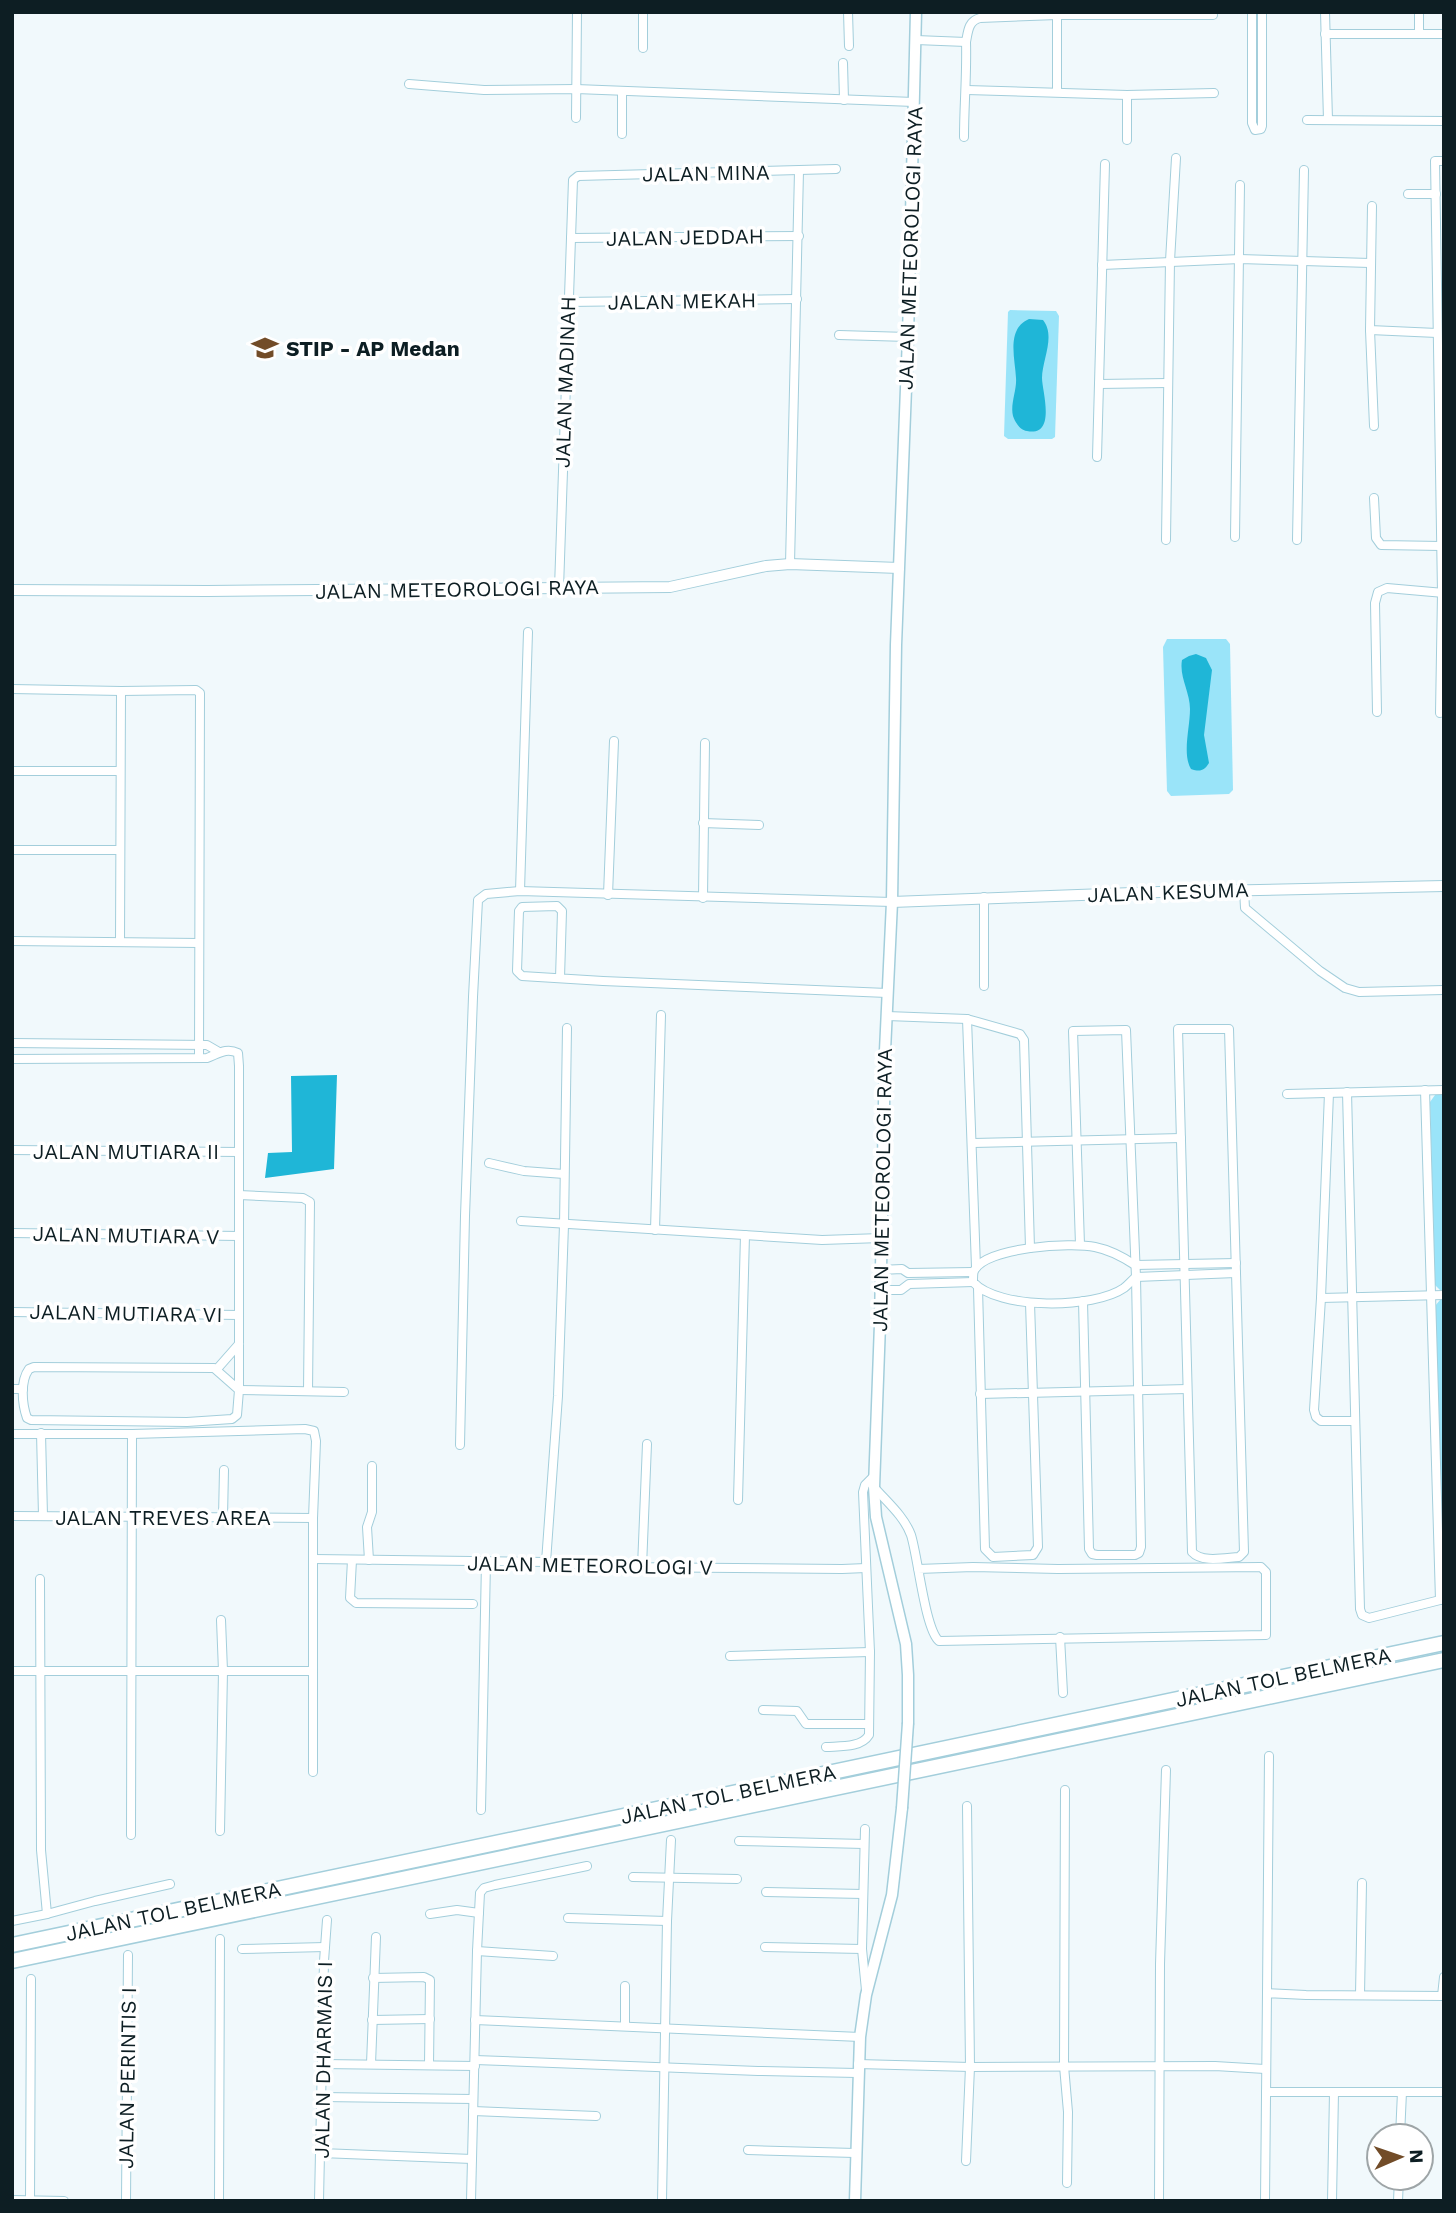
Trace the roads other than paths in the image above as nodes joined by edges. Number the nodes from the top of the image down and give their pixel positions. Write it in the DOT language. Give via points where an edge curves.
graph roads {
  1 [pos="577,12"];
  2 [pos="643,12"];
  3 [pos="848,12"];
  4 [pos="916,12"];
  5 [pos="1252,12"];
  6 [pos="1262,12"];
  7 [pos="1325,12"];
  8 [pos="1419,12"];
  9 [pos="1057,15"];
  10 [pos="1213,15"];
  11 [pos="1325,34"];
  12 [pos="1419,34"];
  13 [pos="1444,34"];
  14 [pos="916,40"];
  15 [pos="966,42"];
  16 [pos="849,46"];
  17 [pos="643,48"];
  18 [pos="843,62"];
  19 [pos="410,84"];
  20 [pos="576,89"];
  21 [pos="967,90"];
  22 [pos="622,92"];
  23 [pos="1057,92"];
  24 [pos="1214,93"];
  25 [pos="1127,95"];
  26 [pos="844,100"];
  27 [pos="914,102"];
  28 [pos="576,118"];
  29 [pos="1307,120"];
  30 [pos="1328,120"];
  31 [pos="1444,121"];
  32 [pos="622,134"];
  33 [pos="964,137"];
  34 [pos="1127,140"];
  35 [pos="1176,158"];
  36 [pos="1444,161"];
  37 [pos="1105,164"];
  38 [pos="836,169"];
  39 [pos="1304,170"];
  40 [pos="799,171"];
  41 [pos="575,178"];
  42 [pos="1240,186"];
  43 [pos="1408,194"];
  44 [pos="1436,194"];
  45 [pos="1372,206"];
  46 [pos="799,236"];
  47 [pos="571,238"];
  48 [pos="1240,259"];
  49 [pos="1302,260"];
  50 [pos="1170,261"];
  51 [pos="1370,263"];
  52 [pos="1102,264"];
  53 [pos="797,299"];
  54 [pos="568,302"];
  55 [pos="1370,330"];
  56 [pos="1437,332"];
  57 [pos="839,335"];
  58 [pos="908,337"];
  59 [pos="1168,383"];
  60 [pos="1099,384"];
  61 [pos="1374,426"];
  62 [pos="1097,457"];
  63 [pos="1442,484"];
  64 [pos="1374,498"];
  65 [pos="1235,537"];
  66 [pos="1166,540"];
  67 [pos="1297,540"];
  68 [pos="1442,548"];
  69 [pos="790,564"];
  70 [pos="899,568"];
  71 [pos="559,588"];
  72 [pos="12,590"];
  73 [pos="1443,593"];
  74 [pos="528,632"];
  75 [pos="12,689"];
  76 [pos="121,691"];
  77 [pos="1377,712"];
  78 [pos="1440,713"];
  79 [pos="614,741"];
  80 [pos="705,743"];
  81 [pos="12,771"];
  82 [pos="120,771"];
  83 [pos="703,823"];
  84 [pos="759,825"];
  85 [pos="12,850"];
  86 [pos="119,850"];
  87 [pos="1444,886"];
  88 [pos="1244,890"];
  89 [pos="520,891"];
  90 [pos="608,895"];
  91 [pos="984,897"];
  92 [pos="703,898"];
  93 [pos="892,902"];
  94 [pos="12,941"];
  95 [pos="120,943"];
  96 [pos="199,943"];
  97 [pos="561,978"];
  98 [pos="984,986"];
  99 [pos="1444,990"];
  100 [pos="887,993"];
  101 [pos="661,1015"];
  102 [pos="887,1016"];
  103 [pos="967,1019"];
  104 [pos="567,1028"];
  105 [pos="12,1043"];
  106 [pos="198,1044"];
  107 [pos="219,1052"];
  108 [pos="199,1058"];
  109 [pos="12,1059"];
  110 [pos="1425,1090"];
  111 [pos="1444,1090"];
  112 [pos="1347,1092"];
  113 [pos="1329,1093"];
  114 [pos="1287,1094"];
  115 [pos="1181,1138"];
  116 [pos="1129,1139"];
  117 [pos="1076,1140"];
  118 [pos="1028,1142"];
  119 [pos="973,1143"];
  120 [pos="12,1150"];
  121 [pos="239,1152"];
  122 [pos="489,1163"];
  123 [pos="564,1174"];
  124 [pos="239,1195"];
  125 [pos="521,1221"];
  126 [pos="564,1225"];
  127 [pos="655,1230"];
  128 [pos="12,1233"];
  129 [pos="745,1235"];
  130 [pos="239,1236"];
  131 [pos="881,1238"];
  132 [pos="1080,1245"];
  133 [pos="1030,1248"];
  134 [pos="1236,1263"];
  135 [pos="1184,1264"];
  136 [pos="1135,1265"];
  137 [pos="880,1270"];
  138 [pos="975,1270"];
  139 [pos="908,1273"];
  140 [pos="1236,1273"];
  141 [pos="1184,1275"];
  142 [pos="1136,1277"];
  143 [pos="909,1284"];
  144 [pos="976,1285"];
  145 [pos="880,1290"];
  146 [pos="1431,1295"];
  147 [pos="1444,1295"];
  148 [pos="1352,1297"];
  149 [pos="1321,1298"];
  150 [pos="1083,1301"];
  151 [pos="1030,1303"];
  152 [pos="12,1312"];
  153 [pos="239,1315"];
  154 [pos="239,1344"];
  155 [pos="217,1369"];
  156 [pos="12,1389"];
  157 [pos="23,1389"];
  158 [pos="1187,1389"];
  159 [pos="239,1390"];
  160 [pos="1137,1390"];
  161 [pos="308,1391"];
  162 [pos="1084,1391"];
  163 [pos="344,1392"];
  164 [pos="1033,1392"];
  165 [pos="981,1394"];
  166 [pos="1355,1421"];
  167 [pos="41,1433"];
  168 [pos="12,1434"];
  169 [pos="132,1434"];
  170 [pos="647,1444"];
  171 [pos="460,1445"];
  172 [pos="372,1466"];
  173 [pos="224,1470"];
  174 [pos="874,1482"];
  175 [pos="738,1500"];
  176 [pos="12,1516"];
  177 [pos="43,1516"];
  178 [pos="132,1517"];
  179 [pos="223,1517"];
  180 [pos="313,1518"];
  181 [pos="314,1559"];
  182 [pos="352,1560"];
  183 [pos="369,1560"];
  184 [pos="486,1562"];
  185 [pos="547,1562"];
  186 [pos="642,1567"];
  187 [pos="866,1568"];
  188 [pos="918,1569"];
  189 [pos="40,1579"];
  190 [pos="1442,1599"];
  191 [pos="473,1604"];
  192 [pos="221,1620"];
  193 [pos="1060,1637"];
  194 [pos="1444,1643"];
  195 [pos="870,1652"];
  196 [pos="730,1656"];
  197 [pos="1444,1660"];
  198 [pos="12,1671"];
  199 [pos="40,1671"];
  200 [pos="131,1671"];
  201 [pos="223,1671"];
  202 [pos="313,1671"];
  203 [pos="1063,1693"];
  204 [pos="763,1710"];
  205 [pos="869,1724"];
  206 [pos="826,1746"];
  207 [pos="1269,1756"];
  208 [pos="1166,1770"];
  209 [pos="313,1772"];
  210 [pos="1065,1790"];
  211 [pos="967,1805"];
  212 [pos="481,1810"];
  213 [pos="865,1829"];
  214 [pos="220,1831"];
  215 [pos="131,1835"];
  216 [pos="671,1840"];
  217 [pos="739,1841"];
  218 [pos="864,1844"];
  219 [pos="587,1866"];
  220 [pos="633,1877"];
  221 [pos="668,1878"];
  222 [pos="737,1879"];
  223 [pos="1362,1883"];
  224 [pos="170,1884"];
  225 [pos="766,1892"];
  226 [pos="863,1894"];
  227 [pos="479,1913"];
  228 [pos="47,1914"];
  229 [pos="430,1914"];
  230 [pos="568,1918"];
  231 [pos="327,1920"];
  232 [pos="12,1921"];
  233 [pos="667,1921"];
  234 [pos="376,1937"];
  235 [pos="220,1939"];
  236 [pos="12,1945"];
  237 [pos="325,1947"];
  238 [pos="765,1947"];
  239 [pos="242,1949"];
  240 [pos="862,1949"];
  241 [pos="477,1951"];
  242 [pos="128,1955"];
  243 [pos="553,1956"];
  244 [pos="12,1961"];
  245 [pos="1444,1977"];
  246 [pos="373,1978"];
  247 [pos="31,1979"];
  248 [pos="625,1986"];
  249 [pos="1267,1993"];
  250 [pos="866,1995"];
  251 [pos="1360,1995"];
  252 [pos="1443,1996"];
  253 [pos="430,2019"];
  254 [pos="372,2020"];
  255 [pos="475,2020"];
  256 [pos="625,2026"];
  257 [pos="665,2027"];
  258 [pos="860,2037"];
  259 [pos="475,2063"];
  260 [pos="323,2064"];
  261 [pos="371,2064"];
  262 [pos="429,2065"];
  263 [pos="1064,2066"];
  264 [pos="1160,2066"];
  265 [pos="970,2067"];
  266 [pos="664,2068"];
  267 [pos="858,2068"];
  268 [pos="1265,2068"];
  269 [pos="1266,2092"];
  270 [pos="1334,2092"];
  271 [pos="1402,2092"];
  272 [pos="1444,2092"];
  273 [pos="322,2097"];
  274 [pos="473,2099"];
  275 [pos="473,2111"];
  276 [pos="596,2116"];
  277 [pos="1401,2122"];
  278 [pos="748,2150"];
  279 [pos="321,2153"];
  280 [pos="855,2153"];
  281 [pos="472,2159"];
  282 [pos="966,2161"];
  283 [pos="1067,2183"];
  284 [pos="12,2200"];
  285 [pos="30,2200"];
  286 [pos="64,2201"];
  287 [pos="126,2201"];
  288 [pos="219,2201"];
  289 [pos="319,2201"];
  290 [pos="471,2201"];
  291 [pos="662,2201"];
  292 [pos="855,2201"];
  293 [pos="1159,2201"];
  294 [pos="1265,2201"];
  295 [pos="1332,2201"];
  1 -- 20 [label="street"];
  2 -- 17 [label="street"];
  3 -- 16 [label="street"];
  4 -- 14 [label="main road, JALAN METEOROLOGI RAYA"];
  5 -- 6 [label="street" via="1252,123 1255,130 1261,130"];
  7 -- 11 [label="street"];
  8 -- 12 [label="street"];
  9 -- 10 [label="street"];
  9 -- 15 [label="street" via="975,19"];
  9 -- 23 [label="street"];
  11 -- 12 [label="street"];
  11 -- 30 [label="street"];
  12 -- 13 [label="street"];
  14 -- 15 [label="street"];
  14 -- 27 [label="main road, JALAN METEOROLOGI RAYA"];
  15 -- 21 [label="street"];
  18 -- 26 [label="street"];
  19 -- 20 [label="street" via="484,90"];
  20 -- 22 [label="street"];
  20 -- 28 [label="street"];
  21 -- 23 [label="street"];
  21 -- 33 [label="street"];
  22 -- 26 [label="street"];
  22 -- 32 [label="street"];
  23 -- 25 [label="street"];
  24 -- 25 [label="street"];
  25 -- 34 [label="street"];
  26 -- 27 [label="street"];
  27 -- 58 [label="main road, JALAN METEOROLOGI RAYA"];
  29 -- 30 [label="street"];
  30 -- 31 [label="street"];
  35 -- 50 [label="street"];
  36 -- 44 [label="street" via="1436,161"];
  37 -- 52 [label="street"];
  38 -- 40 [label="street, JALAN MINA"];
  39 -- 49 [label="street"];
  40 -- 41 [label="street, JALAN MINA"];
  40 -- 46 [label="street"];
  41 -- 47 [label="street, JALAN MADINAH"];
  42 -- 48 [label="street"];
  43 -- 44 [label="street"];
  44 -- 56 [label="street"];
  45 -- 51 [label="street"];
  46 -- 47 [label="street, JALAN JEDDAH"];
  46 -- 53 [label="street"];
  47 -- 54 [label="street, JALAN MADINAH"];
  48 -- 49 [label="street"];
  48 -- 50 [label="street"];
  48 -- 65 [label="street"];
  49 -- 51 [label="street"];
  49 -- 67 [label="street"];
  50 -- 52 [label="street"];
  50 -- 59 [label="street"];
  51 -- 55 [label="street"];
  52 -- 60 [label="street"];
  53 -- 54 [label="street, JALAN MEKAH"];
  53 -- 69 [label="street"];
  54 -- 71 [label="street, JALAN MADINAH"];
  55 -- 56 [label="street"];
  55 -- 61 [label="street"];
  56 -- 63 [label="street"];
  57 -- 58 [label="street"];
  58 -- 70 [label="main road, JALAN METEOROLOGI RAYA"];
  59 -- 60 [label="street"];
  59 -- 66 [label="street"];
  60 -- 62 [label="street"];
  63 -- 68 [label="street"];
  64 -- 68 [label="street" via="1376,538 1381,545"];
  68 -- 73 [label="street"];
  69 -- 70 [label="street, JALAN METEOROLOGI RAYA"];
  69 -- 71 [label="street, JALAN METEOROLOGI RAYA" via="670,587"];
  70 -- 93 [label="main road, JALAN METEOROLOGI RAYA"];
  71 -- 72 [label="street, JALAN METEOROLOGI RAYA"];
  73 -- 77 [label="street" via="1378,592"];
  73 -- 78 [label="street"];
  74 -- 89 [label="street"];
  75 -- 76 [label="street"];
  76 -- 82 [label="street"];
  76 -- 96 [label="street" via="200,693"];
  79 -- 90 [label="street"];
  80 -- 83 [label="street"];
  81 -- 82 [label="street"];
  82 -- 86 [label="street"];
  83 -- 84 [label="street"];
  83 -- 92 [label="street"];
  85 -- 86 [label="street"];
  86 -- 95 [label="street"];
  87 -- 88 [label="street, JALAN KESUMA"];
  88 -- 91 [label="street, JALAN KESUMA"];
  88 -- 99 [label="street" via="1245,908 1345,988 1359,992"];
  89 -- 90 [label="street"];
  89 -- 171 [label="street" via="486,894 478,903"];
  90 -- 92 [label="street"];
  91 -- 93 [label="street, JALAN KESUMA"];
  91 -- 98 [label="street"];
  92 -- 93 [label="street"];
  93 -- 100 [label="main road, JALAN METEOROLOGI RAYA"];
  94 -- 95 [label="street"];
  95 -- 96 [label="street"];
  96 -- 106 [label="street"];
  97 -- 97 [label="street" via="517,973 522,907 561,909"];
  97 -- 100 [label="street"];
  100 -- 102 [label="main road, JALAN METEOROLOGI RAYA"];
  101 -- 127 [label="street"];
  102 -- 103 [label="street"];
  102 -- 131 [label="main road, JALAN METEOROLOGI RAYA"];
  103 -- 118 [label="street" via="1014,1031 1024,1040"];
  103 -- 119 [label="street"];
  104 -- 123 [label="street"];
  105 -- 106 [label="street"];
  106 -- 107 [label="street"];
  106 -- 108 [label="street"];
  107 -- 108 [label="street"];
  107 -- 121 [label="street" via="238,1054"];
  108 -- 109 [label="street"];
  110 -- 111 [label="street"];
  110 -- 112 [label="street"];
  110 -- 146 [label="street"];
  112 -- 113 [label="street"];
  112 -- 148 [label="street"];
  113 -- 114 [label="street"];
  113 -- 149 [label="street"];
  115 -- 116 [label="street"];
  115 -- 134 [label="street" via="1178,1029 1229,1029"];
  115 -- 135 [label="street"];
  116 -- 117 [label="street"];
  116 -- 117 [label="street" via="1125,1030 1073,1031"];
  116 -- 136 [label="street"];
  117 -- 118 [label="street"];
  117 -- 132 [label="street"];
  118 -- 119 [label="street"];
  118 -- 133 [label="street"];
  119 -- 138 [label="street"];
  120 -- 121 [label="street, JALAN MUTIARA II"];
  121 -- 124 [label="street"];
  122 -- 123 [label="street"];
  123 -- 126 [label="street"];
  124 -- 130 [label="street"];
  124 -- 161 [label="street" via="310,1202"];
  125 -- 126 [label="street"];
  126 -- 127 [label="street"];
  126 -- 185 [label="street"];
  127 -- 129 [label="street"];
  128 -- 130 [label="street, JALAN MUTIARA V"];
  129 -- 131 [label="street"];
  129 -- 175 [label="street"];
  130 -- 153 [label="street"];
  131 -- 137 [label="main road, JALAN METEOROLOGI RAYA"];
  132 -- 133 [label="street"];
  132 -- 136 [label="street" via="1111,1252"];
  133 -- 138 [label="street" via="1001,1254"];
  134 -- 135 [label="street"];
  134 -- 140 [label="street"];
  135 -- 136 [label="street"];
  135 -- 141 [label="street"];
  136 -- 142 [label="street"];
  137 -- 139 [label="street"];
  137 -- 145 [label="main road, JALAN METEOROLOGI RAYA"];
  138 -- 139 [label="street"];
  138 -- 144 [label="street"];
  139 -- 143 [label="street"];
  140 -- 141 [label="street"];
  140 -- 158 [label="street" via="1242,1556 1200,1558 1192,1552"];
  141 -- 142 [label="street"];
  141 -- 158 [label="street"];
  142 -- 150 [label="street" via="1124,1288"];
  142 -- 160 [label="street"];
  143 -- 144 [label="street"];
  143 -- 145 [label="street" via="901,1290"];
  144 -- 151 [label="street"];
  144 -- 165 [label="street"];
  145 -- 174 [label="main road, JALAN METEOROLOGI RAYA"];
  146 -- 147 [label="street"];
  146 -- 148 [label="street"];
  146 -- 190 [label="street"];
  148 -- 149 [label="street"];
  148 -- 166 [label="street"];
  149 -- 166 [label="street" via="1314,1410 1321,1421"];
  150 -- 151 [label="street"];
  150 -- 162 [label="street"];
  151 -- 164 [label="street"];
  152 -- 153 [label="street, JALAN MUTIARA VI"];
  153 -- 154 [label="street"];
  154 -- 155 [label="street"];
  154 -- 159 [label="street"];
  155 -- 157 [label="street" via="34,1367 25,1374"];
  155 -- 159 [label="street"];
  156 -- 157 [label="street"];
  157 -- 159 [label="street" via="26,1415 31,1420 187,1422 234,1418"];
  158 -- 160 [label="street"];
  159 -- 161 [label="street"];
  160 -- 162 [label="street"];
  160 -- 162 [label="street" via="1141,1548 1135,1555 1097,1555 1089,1549"];
  161 -- 163 [label="street"];
  162 -- 164 [label="street"];
  164 -- 165 [label="street"];
  164 -- 165 [label="street" via="1038,1546 1033,1555 993,1557 985,1549"];
  166 -- 190 [label="street" via="1362,1615 1378,1617"];
  167 -- 168 [label="street"];
  167 -- 169 [label="street"];
  167 -- 177 [label="street"];
  169 -- 178 [label="street"];
  169 -- 180 [label="street" via="314,1431"];
  170 -- 186 [label="street"];
  172 -- 183 [label="street"];
  173 -- 179 [label="street"];
  174 -- 187 [label="street" via="865,1485 863,1492"];
  174 -- 188 [label="street" via="906,1526"];
  174 -- 250 [label="main road, JALAN METEOROLOGI RAYA, bridge" via="876,1517 906,1644 908,1723 892,1895"];
  176 -- 177 [label="street, JALAN TREVES AREA"];
  177 -- 178 [label="street, JALAN TREVES AREA"];
  178 -- 179 [label="street, JALAN TREVES AREA"];
  178 -- 200 [label="street"];
  179 -- 180 [label="street, JALAN TREVES AREA"];
  180 -- 181 [label="street"];
  181 -- 182 [label="street, JALAN METEOROLOGI V"];
  181 -- 202 [label="street"];
  182 -- 183 [label="street, JALAN METEOROLOGI V"];
  182 -- 191 [label="street" via="350,1598 356,1603"];
  183 -- 184 [label="street, JALAN METEOROLOGI V"];
  184 -- 185 [label="street, JALAN METEOROLOGI V"];
  184 -- 212 [label="street"];
  185 -- 186 [label="street, JALAN METEOROLOGI V"];
  186 -- 187 [label="street, JALAN METEOROLOGI V"];
  187 -- 195 [label="street"];
  188 -- 193 [label="street" via="932,1631 939,1641"];
  188 -- 193 [label="street" via="1266,1570 1266,1635"];
  189 -- 199 [label="street"];
  192 -- 201 [label="street"];
  193 -- 203 [label="street"];
  194 -- 236 [label="highway, JALAN TOL BELMERA"];
  195 -- 196 [label="street"];
  195 -- 205 [label="street"];
  197 -- 244 [label="highway, JALAN TOL BELMERA"];
  198 -- 199 [label="street"];
  199 -- 200 [label="street"];
  199 -- 228 [label="street" via="41,1850"];
  200 -- 201 [label="street"];
  200 -- 215 [label="street"];
  201 -- 202 [label="street"];
  201 -- 214 [label="street"];
  202 -- 209 [label="street"];
  204 -- 205 [label="street" via="797,1711 807,1725"];
  205 -- 206 [label="street" via="866,1740"];
  207 -- 249 [label="street"];
  208 -- 264 [label="street"];
  210 -- 263 [label="street"];
  211 -- 265 [label="street"];
  213 -- 218 [label="street"];
  216 -- 221 [label="street"];
  217 -- 218 [label="street"];
  218 -- 226 [label="street"];
  219 -- 227 [label="street" via="484,1888"];
  220 -- 221 [label="street"];
  221 -- 222 [label="street"];
  221 -- 233 [label="street"];
  223 -- 251 [label="street"];
  224 -- 228 [label="street"];
  225 -- 226 [label="street"];
  226 -- 240 [label="street"];
  227 -- 229 [label="street"];
  227 -- 241 [label="street"];
  228 -- 232 [label="street"];
  230 -- 233 [label="street"];
  231 -- 237 [label="street, JALAN DHARMAIS I"];
  233 -- 257 [label="street"];
  234 -- 246 [label="street"];
  235 -- 288 [label="street"];
  237 -- 239 [label="street"];
  237 -- 260 [label="street, JALAN DHARMAIS I"];
  238 -- 240 [label="street"];
  240 -- 250 [label="street"];
  241 -- 243 [label="street"];
  241 -- 255 [label="street"];
  242 -- 287 [label="street, JALAN PERINTIS I"];
  245 -- 252 [label="street"];
  246 -- 253 [label="street" via="429,1978"];
  246 -- 254 [label="street"];
  247 -- 285 [label="street"];
  248 -- 256 [label="street"];
  249 -- 251 [label="street"];
  249 -- 268 [label="street"];
  250 -- 258 [label="main road, JALAN METEOROLOGI RAYA"];
  251 -- 252 [label="street"];
  253 -- 254 [label="street"];
  253 -- 262 [label="street"];
  254 -- 261 [label="street"];
  255 -- 256 [label="street"];
  255 -- 259 [label="street"];
  256 -- 257 [label="street"];
  257 -- 258 [label="street"];
  257 -- 266 [label="street"];
  258 -- 267 [label="main road, JALAN METEOROLOGI RAYA"];
  259 -- 262 [label="street"];
  259 -- 266 [label="street"];
  259 -- 274 [label="street"];
  260 -- 261 [label="street"];
  260 -- 273 [label="street, JALAN DHARMAIS I"];
  261 -- 262 [label="street"];
  263 -- 264 [label="street"];
  263 -- 265 [label="street"];
  263 -- 283 [label="street"];
  264 -- 268 [label="street"];
  264 -- 293 [label="street"];
  265 -- 267 [label="street"];
  265 -- 282 [label="street"];
  266 -- 267 [label="street"];
  266 -- 291 [label="street"];
  267 -- 280 [label="main road, JALAN METEOROLOGI RAYA"];
  268 -- 269 [label="street"];
  269 -- 270 [label="street"];
  269 -- 294 [label="street"];
  270 -- 271 [label="street"];
  270 -- 295 [label="street"];
  271 -- 272 [label="street"];
  271 -- 277 [label="street"];
  273 -- 274 [label="street"];
  273 -- 279 [label="street, JALAN DHARMAIS I"];
  274 -- 275 [label="street"];
  275 -- 276 [label="street"];
  275 -- 281 [label="street"];
  278 -- 280 [label="street"];
  279 -- 281 [label="street"];
  279 -- 289 [label="street, JALAN DHARMAIS I"];
  280 -- 292 [label="main road, JALAN METEOROLOGI RAYA"];
  281 -- 290 [label="street"];
  284 -- 285 [label="street"];
  285 -- 286 [label="street"];
}
